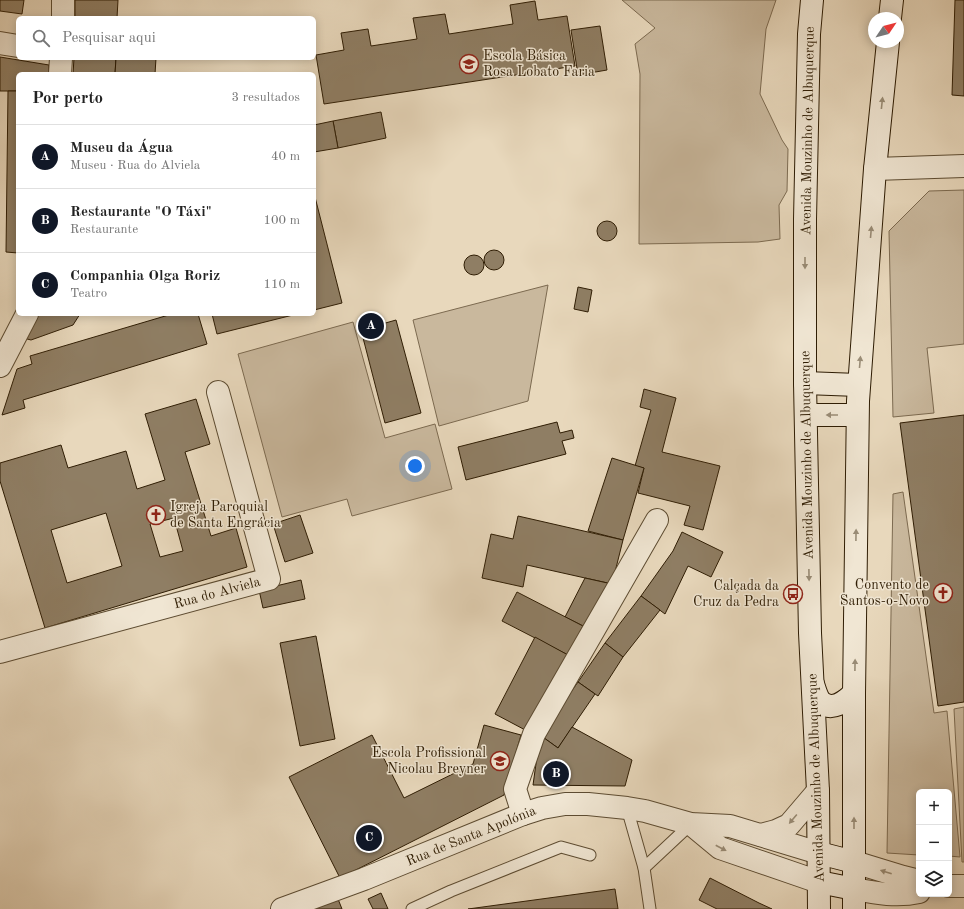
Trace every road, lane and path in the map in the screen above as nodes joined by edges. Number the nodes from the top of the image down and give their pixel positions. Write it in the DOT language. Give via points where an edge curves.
graph roads {
  1 [pos="64,0"];
  2 [pos="812,0"];
  3 [pos="63,16"];
  4 [pos="0,43"];
  5 [pos="16,46"];
  6 [pos="887,48"];
  7 [pos="61,60"];
  8 [pos="60,72"];
  9 [pos="964,166"];
  10 [pos="875,169"];
  11 [pos="26,316"];
  12 [pos="0,366"];
  13 [pos="806,383"];
  14 [pos="858,385"];
  15 [pos="218,392"];
  16 [pos="806,415"];
  17 [pos="857,415"];
  18 [pos="657,520"];
  19 [pos="0,652"];
  20 [pos="813,684"];
  21 [pos="854,693"];
  22 [pos="818,791"];
  23 [pos="627,808"];
  24 [pos="522,814"];
  25 [pos="691,824"];
  26 [pos="761,835"];
  27 [pos="819,853"];
  28 [pos="590,855"];
  29 [pos="854,862"];
  30 [pos="644,868"];
  31 [pos="916,880"];
  32 [pos="819,882"];
  33 [pos="916,892"];
  34 [pos="854,899"];
  35 [pos="282,909"];
  36 [pos="412,909"];
  37 [pos="650,909"];
  38 [pos="819,909"];
  1 -- 3 [label="main road"];
  2 -- 13 [label="main road, Avenida Mouzinho de Albuquerque, one-way" via="805,220"];
  4 -- 5 [label="main road"];
  10 -- 6 [label="main road, one-way"];
  7 -- 8 [label="main road"];
  9 -- 10 [label="main road"];
  14 -- 10 [label="main road, one-way"];
  11 -- 12 [label="main road"];
  13 -- 14 [label="main road"];
  13 -- 16 [label="main road, Avenida Mouzinho de Albuquerque"];
  14 -- 17 [label="main road"];
  15 -- 19 [label="main road, Rua do Alviela" via="269,579"];
  17 -- 16 [label="main road, one-way"];
  16 -- 20 [label="main road, Avenida Mouzinho de Albuquerque, one-way"];
  21 -- 17 [label="main road, one-way"];
  18 -- 24 [label="main road" via="534,734 515,789"];
  20 -- 21 [label="main road" via="820,701 828,706 835,706"];
  20 -- 22 [label="main road, Avenida Mouzinho de Albuquerque"];
  29 -- 21 [label="main road, one-way"];
  22 -- 26 [label="main road, one-way" via="789,825"];
  22 -- 27 [label="main road, Avenida Mouzinho de Albuquerque"];
  23 -- 24 [label="main road, Rua de Santa Apolónia" via="565,804"];
  23 -- 25 [label="main road, Rua de Santa Apolónia"];
  23 -- 30 [label="lane"];
  24 -- 35 [label="main road, Rua de Santa Apolónia" via="364,879"];
  25 -- 26 [label="main road" via="730,826"];
  25 -- 30 [label="lane"];
  25 -- 32 [label="main road, one-way" via="720,848"];
  26 -- 27 [label="main road"];
  27 -- 29 [label="main road"];
  27 -- 32 [label="main road, Avenida Mouzinho de Albuquerque"];
  28 -- 36 [label="lane" via="561,847 451,890"];
  31 -- 29 [label="main road, one-way"];
  29 -- 34 [label="main road"];
  30 -- 37 [label="lane"];
  32 -- 34 [label="main road"];
  32 -- 38 [label="main road, Avenida Mouzinho de Albuquerque"];
  33 -- 34 [label="main road" via="878,894"];
}
